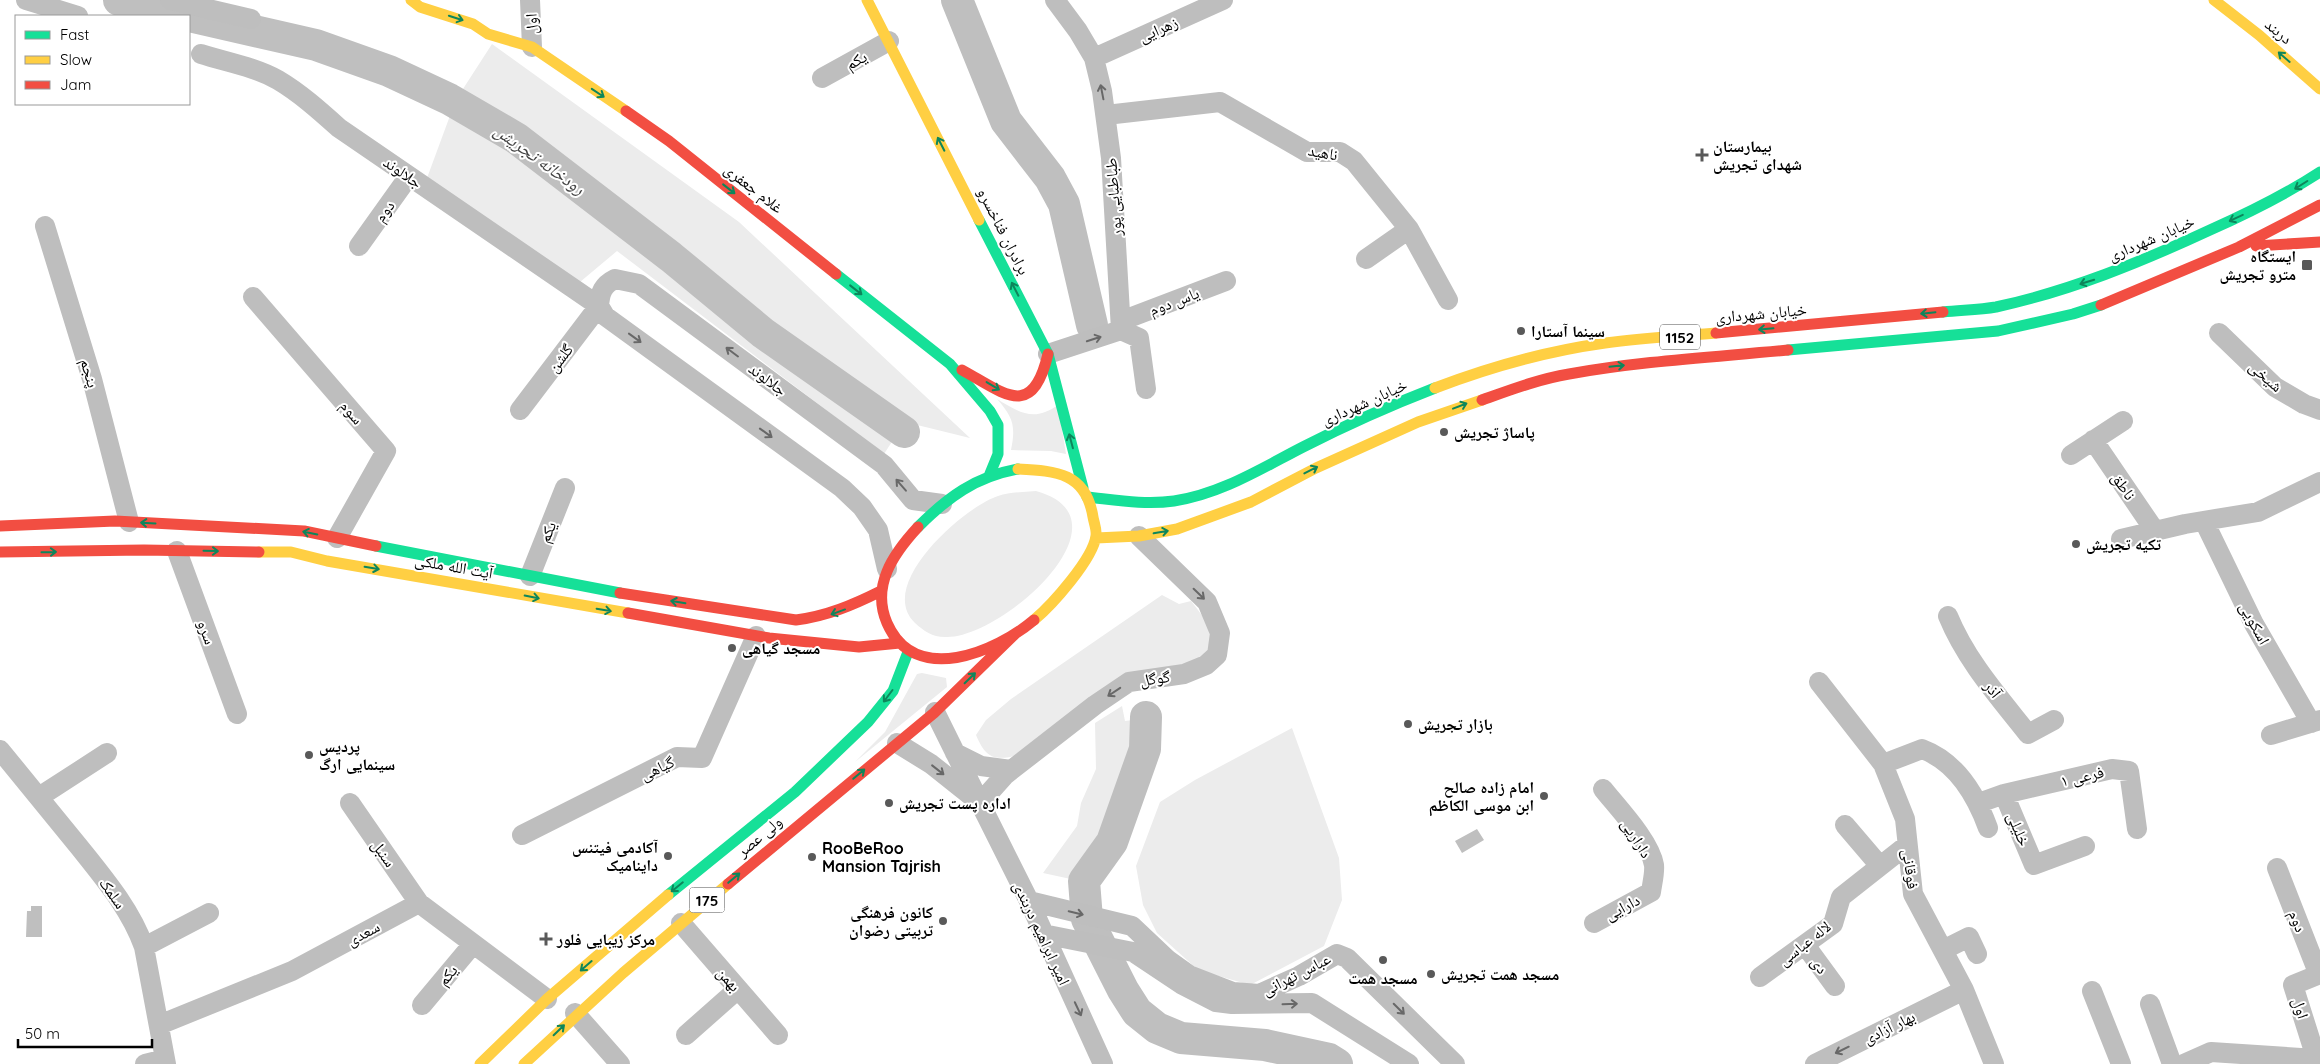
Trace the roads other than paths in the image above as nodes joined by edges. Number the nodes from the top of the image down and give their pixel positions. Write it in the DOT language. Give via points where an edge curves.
graph roads {
  1 [pos="26,0"];
  2 [pos="170,0"];
  3 [pos="411,0"];
  4 [pos="530,0"];
  5 [pos="867,0"];
  6 [pos="1055,0"];
  7 [pos="1223,0"];
  8 [pos="2214,0"];
  9 [pos="209,4"];
  10 [pos="75,15"];
  11 [pos="251,19"];
  12 [pos="889,41"];
  13 [pos="532,47"];
  14 [pos="201,54"];
  15 [pos="1094,58"];
  16 [pos="822,78"];
  17 [pos="2320,89"];
  18 [pos="1106,115"];
  19 [pos="2320,172"];
  20 [pos="409,176"];
  21 [pos="2320,205"];
  22 [pos="45,226"];
  23 [pos="1409,229"];
  24 [pos="2320,242"];
  25 [pos="358,246"];
  26 [pos="2239,248"];
  27 [pos="1366,259"];
  28 [pos="1226,281"];
  29 [pos="253,297"];
  30 [pos="1448,300"];
  31 [pos="599,306"];
  32 [pos="1121,326"];
  33 [pos="2219,333"];
  34 [pos="1048,354"];
  35 [pos="950,364"];
  36 [pos="1146,389"];
  37 [pos="2315,402"];
  38 [pos="520,410"];
  39 [pos="2123,421"];
  40 [pos="2093,440"];
  41 [pos="2070,455"];
  42 [pos="988,476"];
  43 [pos="2320,482"];
  44 [pos="565,488"];
  45 [pos="1085,492"];
  46 [pos="942,504"];
  47 [pos="2204,521"];
  48 [pos="129,522"];
  49 [pos="0,526"];
  50 [pos="2155,531"];
  51 [pos="1139,536"];
  52 [pos="337,538"];
  53 [pos="1096,538"];
  54 [pos="2121,539"];
  55 [pos="177,551"];
  56 [pos="0,552"];
  57 [pos="887,569"];
  58 [pos="530,576"];
  59 [pos="882,591"];
  60 [pos="1948,616"];
  61 [pos="1016,634"];
  62 [pos="756,636"];
  63 [pos="900,643"];
  64 [pos="908,652"];
  65 [pos="1819,682"];
  66 [pos="935,712"];
  67 [pos="237,714"];
  68 [pos="2054,720"];
  69 [pos="2315,721"];
  70 [pos="2271,735"];
  71 [pos="897,743"];
  72 [pos="0,750"];
  73 [pos="955,752"];
  74 [pos="108,753"];
  75 [pos="1883,764"];
  76 [pos="1011,770"];
  77 [pos="1603,789"];
  78 [pos="2004,794"];
  79 [pos="39,797"];
  80 [pos="980,803"];
  81 [pos="1979,803"];
  82 [pos="350,804"];
  83 [pos="1845,825"];
  84 [pos="1988,828"];
  85 [pos="2137,829"];
  86 [pos="522,835"];
  87 [pos="1907,845"];
  88 [pos="2085,846"];
  89 [pos="1880,866"];
  90 [pos="2277,868"];
  91 [pos="1651,892"];
  92 [pos="1028,901"];
  93 [pos="419,903"];
  94 [pos="209,913"];
  95 [pos="681,923"];
  96 [pos="1594,923"];
  97 [pos="1043,934"];
  98 [pos="472,944"];
  99 [pos="1805,945"];
  100 [pos="144,947"];
  101 [pos="1943,950"];
  102 [pos="1977,954"];
  103 [pos="2320,974"];
  104 [pos="1760,977"];
  105 [pos="1835,986"];
  106 [pos="738,989"];
  107 [pos="1964,990"];
  108 [pos="2092,991"];
  109 [pos="547,999"];
  110 [pos="2150,1004"];
  111 [pos="422,1005"];
  112 [pos="576,1013"];
  113 [pos="159,1025"];
  114 [pos="686,1034"];
  115 [pos="778,1035"];
  116 [pos="166,1062"];
  117 [pos="2317,1062"];
  118 [pos="145,1064"];
  119 [pos="480,1064"];
  120 [pos="524,1064"];
  121 [pos="620,1064"];
  122 [pos="1103,1064"];
  123 [pos="1409,1064"];
  124 [pos="1455,1064"];
  125 [pos="1815,1064"];
  126 [pos="1994,1064"];
  127 [pos="2121,1064"];
  128 [pos="2172,1064"];
  129 [pos="2184,1064"];
  1 -- 10 [label="street"];
  2 -- 9 [label="street"];
  3 -- 13 [label="main road, غلام جعفری, one-way" via="420,7 474,24 488,34"];
  4 -- 13 [label="street, اول"];
  5 -- 12 [label="main road, برادران فناخسرو"];
  6 -- 15 [label="street, طباطبایی پور"];
  7 -- 15 [label="street, زهرایی"];
  17 -- 8 [label="main road, دربند, one-way"];
  9 -- 11 [label="street"];
  12 -- 16 [label="street, یکم"];
  34 -- 12 [label="main road, برادران فناخسرو, one-way"];
  13 -- 35 [label="main road, غلام جعفری, one-way" via="669,141"];
  14 -- 20 [label="street, جلالوند" via="279,81 339,128"];
  18 -- 15 [label="street, طباطبایی پور, one-way"];
  18 -- 23 [label="street, ناهید" via="1220,102 1308,152 1340,152 1354,161"];
  18 -- 32 [label="street, طباطبایی پور"];
  19 -- 45 [label="main road, خیابان شهرداری / 1152, one-way" via="2280,197 2184,242 2096,279 2028,299 1985,308 1606,343 1564,350 1467,377 1408,399 1218,490 1174,501 1147,503"];
  20 -- 25 [label="street, دوم"];
  20 -- 31 [label="street, جلالوند"];
  21 -- 26 [label="main road"];
  22 -- 48 [label="street, پنجم" via="92,379"];
  23 -- 27 [label="street"];
  23 -- 30 [label="street, ناهید"];
  24 -- 26 [label="main road"];
  51 -- 26 [label="main road, 1152, one-way" via="1177,529 1251,502 1316,468 1418,422 1526,384 1618,366 1998,331 2073,314 2118,299"];
  28 -- 32 [label="street, یاس دوم"];
  29 -- 52 [label="street, سوم" via="386,450"];
  31 -- 38 [label="street, گلشن"];
  46 -- 31 [label="street, جلالوند, one-way" via="913,500 884,465 639,284 615,278 605,284"];
  31 -- 57 [label="street, جلالوند, one-way" via="605,316 842,488 878,530"];
  34 -- 32 [label="street, one-way"];
  32 -- 36 [label="street" via="1139,338"];
  33 -- 37 [label="street, شیخی" via="2275,388"];
  35 -- 34 [label="main road, one-way" via="1008,395 1018,396 1035,387 1043,375"];
  45 -- 34 [label="main road, برادران فناخسرو, one-way"];
  35 -- 42 [label="main road, غلام جعفری" via="998,425 998,454"];
  39 -- 40 [label="street"];
  40 -- 41 [label="street"];
  40 -- 50 [label="street, ناطق"];
  42 -- 45 [label="main road" via="1018,469 1047,471 1068,478"];
  42 -- 46 [label="main road"];
  43 -- 47 [label="street" via="2258,512"];
  44 -- 58 [label="street, یکم"];
  45 -- 53 [label="main road, برادران فناخسرو" via="1092,506"];
  46 -- 57 [label="main road" via="910,536"];
  47 -- 50 [label="street"];
  47 -- 69 [label="street, اسکویی" via="2254,624"];
  48 -- 49 [label="main road, آیت الله ملکی"];
  52 -- 48 [label="main road, آیت الله ملکی, one-way" via="304,531"];
  50 -- 54 [label="street"];
  51 -- 53 [label="main road, 1152"];
  51 -- 76 [label="street, گوگل, one-way" via="1207,602 1220,633 1217,655 1206,665 1184,674 1129,682"];
  52 -- 58 [label="main road, آیت الله ملکی"];
  53 -- 61 [label="main road" via="1062,594"];
  56 -- 55 [label="main road, آیت الله ملکی, one-way"];
  55 -- 62 [label="main road, آیت الله ملکی, one-way" via="290,552"];
  55 -- 67 [label="street, سرو"];
  57 -- 59 [label="main road"];
  59 -- 58 [label="main road, آیت الله ملکی, one-way" via="839,613 796,620 597,590"];
  59 -- 63 [label="main road" via="883,615"];
  60 -- 68 [label="street, آذر" via="1980,673 2028,734"];
  61 -- 64 [label="main road" via="987,649 957,657 937,658"];
  66 -- 61 [label="main road, ولی عصر / 175, one-way"];
  62 -- 63 [label="main road, آیت الله ملکی" via="859,647"];
  62 -- 86 [label="street, گیاهی" via="702,758 677,757"];
  63 -- 64 [label="main road"];
  64 -- 109 [label="main road, ولی عصر / 175, one-way" via="893,691 862,728 794,792"];
  65 -- 75 [label="street, فوقانی"];
  66 -- 71 [label="main road, ولی عصر / 175"];
  66 -- 73 [label="street, امیر ابراهیم دربندی"];
  69 -- 70 [label="street"];
  71 -- 80 [label="street, امیر ابراهیم دربندی, one-way" via="931,764"];
  95 -- 71 [label="main road, ولی عصر / 175, one-way"];
  72 -- 79 [label="street, سلمک"];
  73 -- 76 [label="street" via="982,766"];
  73 -- 80 [label="street, امیر ابراهیم دربندی"];
  74 -- 79 [label="street"];
  75 -- 81 [label="street" via="1922,749 1937,754 1957,772"];
  75 -- 87 [label="street, فوقانی" via="1905,819"];
  76 -- 80 [label="street, گوگل"];
  77 -- 91 [label="street, داراریی" via="1650,854 1654,865"];
  78 -- 81 [label="street, فرعی ۱"];
  78 -- 85 [label="street, فرعی ۱" via="2112,769 2129,771"];
  78 -- 88 [label="street, خلیلی" via="2034,865"];
  79 -- 100 [label="street, سلمک" via="121,903"];
  80 -- 92 [label="street, امیر ابراهیم دربندی"];
  81 -- 84 [label="street"];
  82 -- 93 [label="street, سنبل"];
  83 -- 89 [label="street"];
  87 -- 89 [label="street, لاله عباسی"];
  87 -- 101 [label="street, فوقانی" via="1913,894"];
  89 -- 99 [label="street, لاله عباسی" via="1841,897 1833,924"];
  90 -- 103 [label="street, دوم"];
  91 -- 96 [label="street, دارایی"];
  92 -- 97 [label="street, امیر ابراهیم دربندی"];
  92 -- 124 [label="street, عباس تهرانی, one-way" via="1132,926 1168,960 1189,974 1233,992 1259,994 1337,954 1347,958"];
  93 -- 98 [label="street"];
  93 -- 113 [label="street, سعدی" via="292,971"];
  94 -- 100 [label="street"];
  95 -- 106 [label="street, بهمن"];
  95 -- 112 [label="main road, ولی عصر / 175"];
  97 -- 122 [label="street, امیر ابراهیم دربندی, one-way"];
  97 -- 123 [label="street, عباس تهرانی, one-way" via="1133,952 1181,984 1216,1002 1312,1003"];
  98 -- 109 [label="street"];
  98 -- 111 [label="street, یکم"];
  99 -- 104 [label="street, لاله عباسی"];
  99 -- 105 [label="street, دی"];
  100 -- 113 [label="street, سلمک"];
  101 -- 102 [label="street" via="1969,937"];
  101 -- 107 [label="street, فوقانی"];
  103 -- 117 [label="street, اول" via="2293,985"];
  106 -- 114 [label="street"];
  106 -- 115 [label="street, بهمن"];
  107 -- 125 [label="street, بهار آزادی, one-way"];
  107 -- 126 [label="street, فوقانی"];
  108 -- 127 [label="street"];
  109 -- 119 [label="main road, ولی عصر / 175"];
  110 -- 128 [label="street"];
  120 -- 112 [label="main road, ولی عصر / 175, one-way"];
  112 -- 121 [label="street"];
  113 -- 116 [label="street, سلمک"];
  116 -- 118 [label="street"];
  117 -- 129 [label="street" via="2210,1052"];
}
